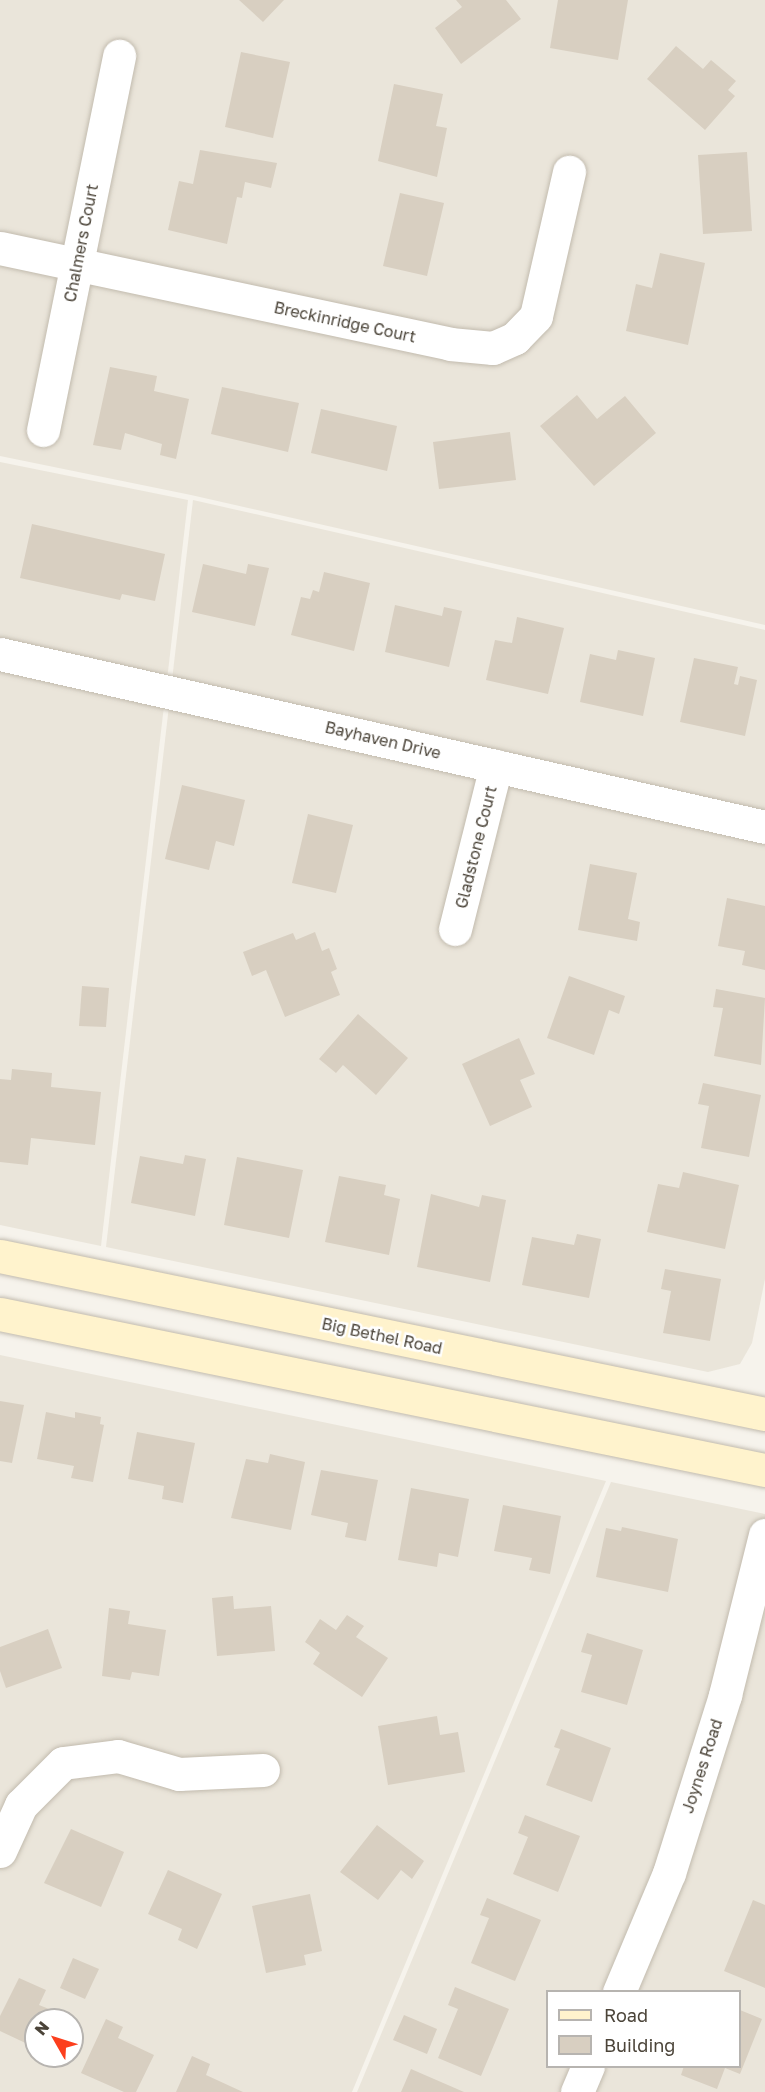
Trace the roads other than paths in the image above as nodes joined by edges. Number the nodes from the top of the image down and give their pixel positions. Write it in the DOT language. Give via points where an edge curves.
graph roads {
  1 [pos="119,56"];
  2 [pos="569,172"];
  3 [pos="0,248"];
  4 [pos="77,265"];
  5 [pos="44,430"];
  6 [pos="0,654"];
  7 [pos="496,766"];
  8 [pos="765,827"];
  9 [pos="455,929"];
  10 [pos="0,1256"];
  11 [pos="0,1314"];
  12 [pos="765,1414"];
  13 [pos="765,1470"];
  14 [pos="765,1534"];
  15 [pos="264,1770"];
  16 [pos="0,1851"];
  17 [pos="620,1990"];
  18 [pos="588,2068"];
  19 [pos="577,2092"];
  1 -- 4 [label="street, Chalmers Court"];
  2 -- 4 [label="street, Breckinridge Court" via="536,316 515,338 493,348 450,344"];
  3 -- 4 [label="street, Breckinridge Court"];
  4 -- 5 [label="street, Chalmers Court"];
  6 -- 7 [label="street, Bayhaven Drive"];
  7 -- 8 [label="street, Bayhaven Drive"];
  7 -- 9 [label="street, Gladstone Court"];
  10 -- 12 [label="main road, Big Bethel Road"];
  11 -- 13 [label="main road"];
  14 -- 17 [label="street, Joynes Road" via="725,1695 672,1862"];
  15 -- 16 [label="street" via="179,1774 118,1756 63,1763 21,1805"];
  18 -- 19 [label="street"];
}
